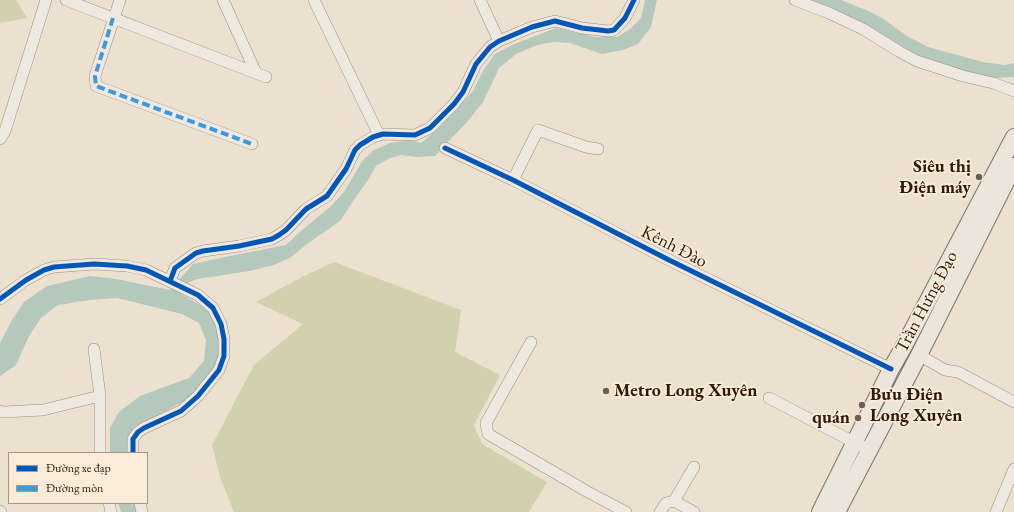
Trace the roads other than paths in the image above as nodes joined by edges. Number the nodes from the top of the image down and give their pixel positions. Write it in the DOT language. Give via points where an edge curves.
graph roads {
  1 [pos="46,0"];
  2 [pos="66,0"];
  3 [pos="120,0"];
  4 [pos="223,0"];
  5 [pos="314,0"];
  6 [pos="480,0"];
  7 [pos="634,0"];
  8 [pos="795,0"];
  9 [pos="113,18"];
  10 [pos="499,41"];
  11 [pos="1014,91"];
  12 [pos="379,135"];
  13 [pos="1014,137"];
  14 [pos="0,139"];
  15 [pos="252,144"];
  16 [pos="445,148"];
  17 [pos="598,149"];
  18 [pos="1014,166"];
  19 [pos="513,180"];
  20 [pos="171,282"];
  21 [pos="0,299"];
  22 [pos="530,342"];
  23 [pos="904,346"];
  24 [pos="94,349"];
  25 [pos="919,355"];
  26 [pos="890,369"];
  27 [pos="100,396"];
  28 [pos="769,398"];
  29 [pos="1014,402"];
  30 [pos="0,411"];
  31 [pos="854,443"];
  32 [pos="869,450"];
  33 [pos="100,452"];
  34 [pos="133,452"];
  35 [pos="694,468"];
  36 [pos="1014,468"];
  37 [pos="1009,497"];
  38 [pos="674,502"];
  39 [pos="626,512"];
  40 [pos="660,512"];
  41 [pos="694,512"];
  42 [pos="820,512"];
  43 [pos="838,512"];
  44 [pos="996,512"];
  1 -- 14 [label="street" via="5,131"];
  2 -- 9 [label="street"];
  3 -- 9 [label="street"];
  4 -- 9 [label="street" via="261,75"];
  5 -- 12 [label="street"];
  6 -- 10 [label="street"];
  7 -- 10 [label="street" via="626,18 614,30 582,28 555,21 532,27"];
  8 -- 11 [label="street" via="863,28 917,61"];
  9 -- 15 [label="street" via="94,76 96,86"];
  10 -- 12 [label="street" via="490,47 476,64 463,92 454,104 430,128 415,135"];
  12 -- 20 [label="street" via="355,150 346,169 327,196 306,209 280,235 272,239 196,253 175,268"];
  13 -- 23 [label="highway, Trần Hưng Đạo"];
  16 -- 19 [label="street, Kênh Đào"];
  17 -- 19 [label="street" via="538,130"];
  18 -- 25 [label="highway, Trần Hưng Đạo"];
  19 -- 26 [label="street, Kênh Đào" via="666,260"];
  20 -- 21 [label="street" via="146,270 127,266 94,264 54,267 26,280"];
  20 -- 34 [label="street" via="205,300 217,315 224,339 224,356 219,370 198,396 181,411 138,432 133,439"];
  22 -- 39 [label="street" via="486,423 488,434"];
  23 -- 25 [label="highway"];
  23 -- 26 [label="highway, Trần Hưng Đạo"];
  24 -- 27 [label="street"];
  25 -- 29 [label="street" via="945,370 958,372"];
  25 -- 32 [label="highway, Trần Hưng Đạo"];
  26 -- 31 [label="highway, Trần Hưng Đạo"];
  27 -- 30 [label="street" via="43,410"];
  27 -- 33 [label="street"];
  28 -- 31 [label="street"];
  31 -- 32 [label="street"];
  31 -- 42 [label="highway, Trần Hưng Đạo"];
  32 -- 43 [label="highway, Trần Hưng Đạo"];
  35 -- 38 [label="street"];
  36 -- 37 [label="street"];
  37 -- 44 [label="street"];
  38 -- 40 [label="street" via="666,503"];
  38 -- 41 [label="street"];
}
